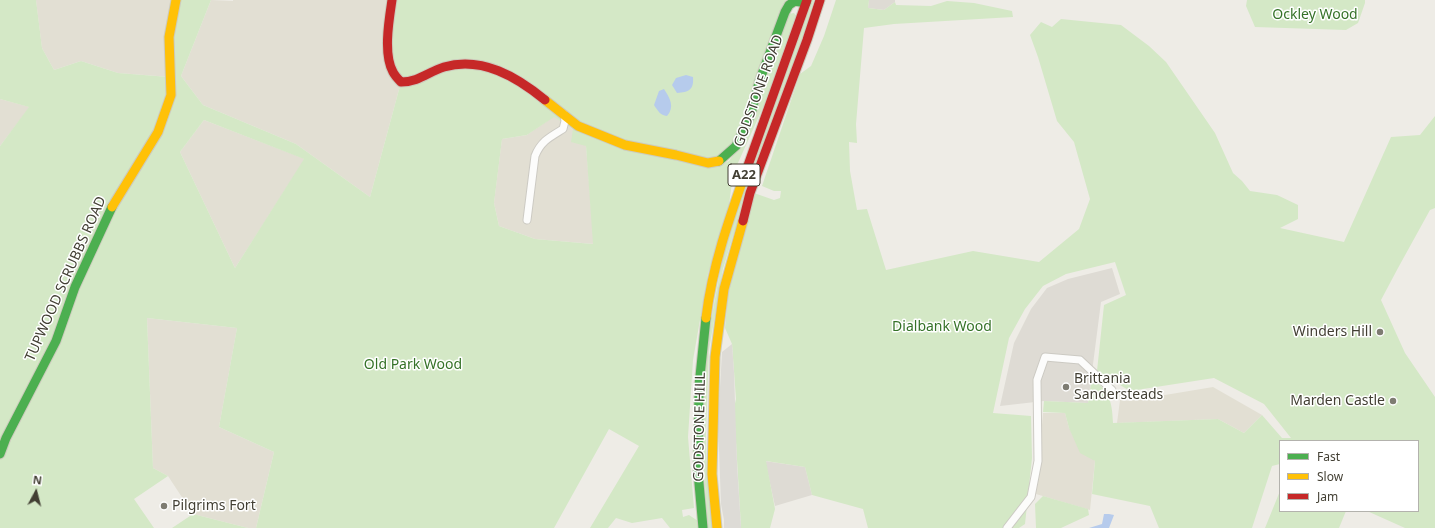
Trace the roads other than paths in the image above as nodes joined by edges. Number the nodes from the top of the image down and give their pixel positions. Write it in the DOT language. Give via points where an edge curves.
graph roads {
  1 [pos="176,0"];
  2 [pos="392,0"];
  3 [pos="820,0"];
  4 [pos="806,2"];
  5 [pos="564,114"];
  6 [pos="528,220"];
  7 [pos="719,327"];
  8 [pos="702,356"];
  9 [pos="1112,390"];
  10 [pos="0,454"];
  11 [pos="703,528"];
  12 [pos="717,528"];
  13 [pos="1007,528"];
  1 -- 10 [label="main road, TUPWOOD SCRUBBS ROAD" via="169,37 171,95 158,132 109,211 75,287 56,341"];
  2 -- 5 [label="main road" via="388,42 391,68 401,82 410,82 444,67 479,64 498,70 530,87"];
  3 -- 7 [label="main road, GODSTONE ROAD / A22" via="750,193 724,289"];
  4 -- 5 [label="main road" via="795,1 785,12 748,120 736,146 719,161 708,163 625,145 578,126"];
  4 -- 8 [label="main road, GODSTONE ROAD / A22" via="725,230 713,279"];
  5 -- 6 [label="street" via="563,129 549,137 539,147 535,156"];
  7 -- 12 [label="main road, GODSTONE HILL / A22" via="712,405 712,474"];
  8 -- 11 [label="main road, GODSTONE HILL / A22" via="698,472"];
  9 -- 13 [label="street" via="1080,360 1045,357 1037,380 1038,461 1031,497"];
}
